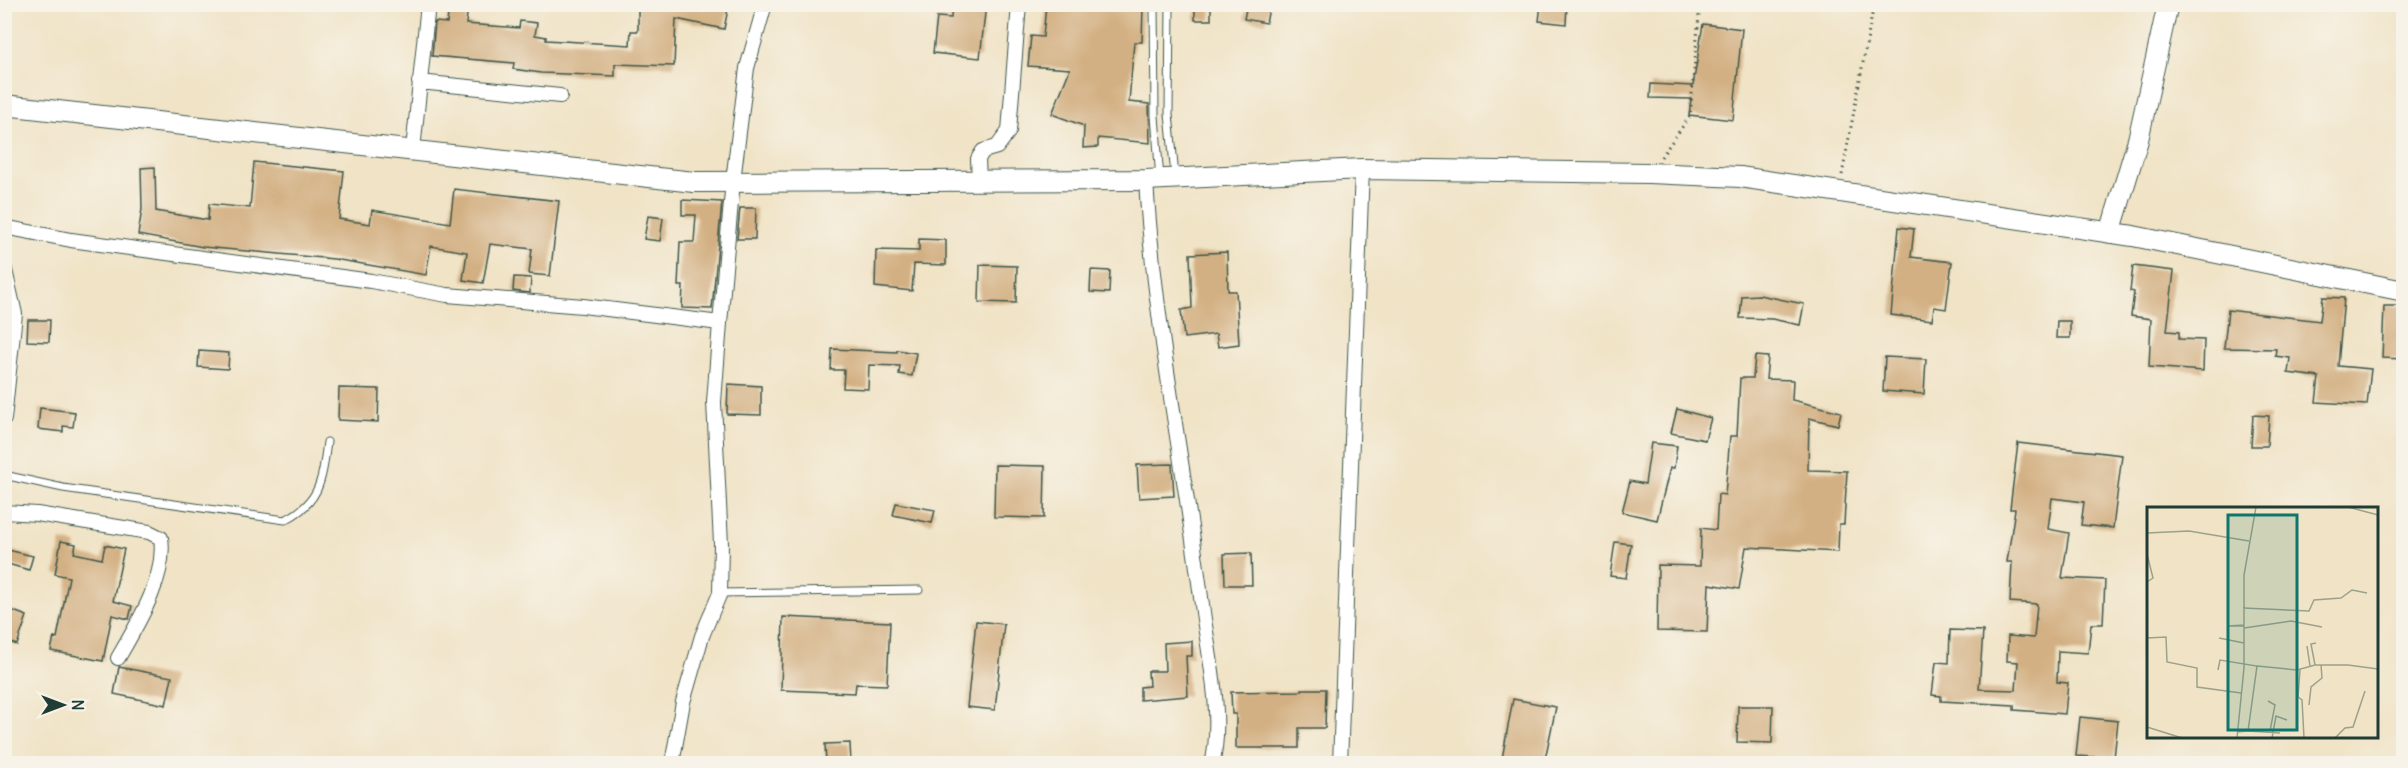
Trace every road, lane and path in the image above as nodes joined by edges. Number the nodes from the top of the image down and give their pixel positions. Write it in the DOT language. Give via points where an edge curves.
graph roads {
  1 [pos="428,4"];
  2 [pos="765,4"];
  3 [pos="1019,4"];
  4 [pos="1154,4"];
  5 [pos="1170,4"];
  6 [pos="1700,4"];
  7 [pos="1874,4"];
  8 [pos="2168,4"];
  9 [pos="419,82"];
  10 [pos="560,96"];
  11 [pos="4,105"];
  12 [pos="413,150"];
  13 [pos="1362,169"];
  14 [pos="1649,173"];
  15 [pos="979,180"];
  16 [pos="1160,180"];
  17 [pos="733,181"];
  18 [pos="1839,192"];
  19 [pos="4,227"];
  20 [pos="2110,233"];
  21 [pos="4,266"];
  22 [pos="2403,291"];
  23 [pos="720,323"];
  24 [pos="4,419"];
  25 [pos="327,442"];
  26 [pos="4,475"];
  27 [pos="4,512"];
  28 [pos="918,590"];
  29 [pos="720,593"];
  30 [pos="118,658"];
  31 [pos="672,764"];
  32 [pos="1212,764"];
  33 [pos="1340,764"];
  1 -- 9 [label="street"];
  2 -- 17 [label="street" via="747,68"];
  3 -- 15 [label="street" via="1009,131 997,147 983,151 978,159"];
  4 -- 16 [label="lane"];
  5 -- 16 [label="lane" via="1169,114"];
  6 -- 14 [label="path" via="1690,116"];
  7 -- 18 [label="path"];
  8 -- 20 [label="main road" via="2138,140"];
  9 -- 10 [label="street"];
  9 -- 12 [label="street"];
  11 -- 12 [label="main road"];
  12 -- 17 [label="main road" via="694,182"];
  13 -- 14 [label="main road"];
  13 -- 16 [label="main road"];
  13 -- 33 [label="street"];
  14 -- 18 [label="main road" via="1740,177"];
  15 -- 16 [label="main road"];
  15 -- 17 [label="main road"];
  16 -- 32 [label="street" via="1151,258 1215,705"];
  17 -- 23 [label="street"];
  18 -- 20 [label="main road"];
  19 -- 23 [label="street" via="447,295"];
  20 -- 22 [label="main road"];
  21 -- 24 [label="street" via="15,314"];
  23 -- 29 [label="street" via="714,402"];
  25 -- 26 [label="lane" via="322,482 311,502 285,520 63,488"];
  27 -- 30 [label="street" via="149,532 161,538 163,549 148,606"];
  28 -- 29 [label="lane"];
  29 -- 31 [label="street" via="702,636 683,702"];
}
